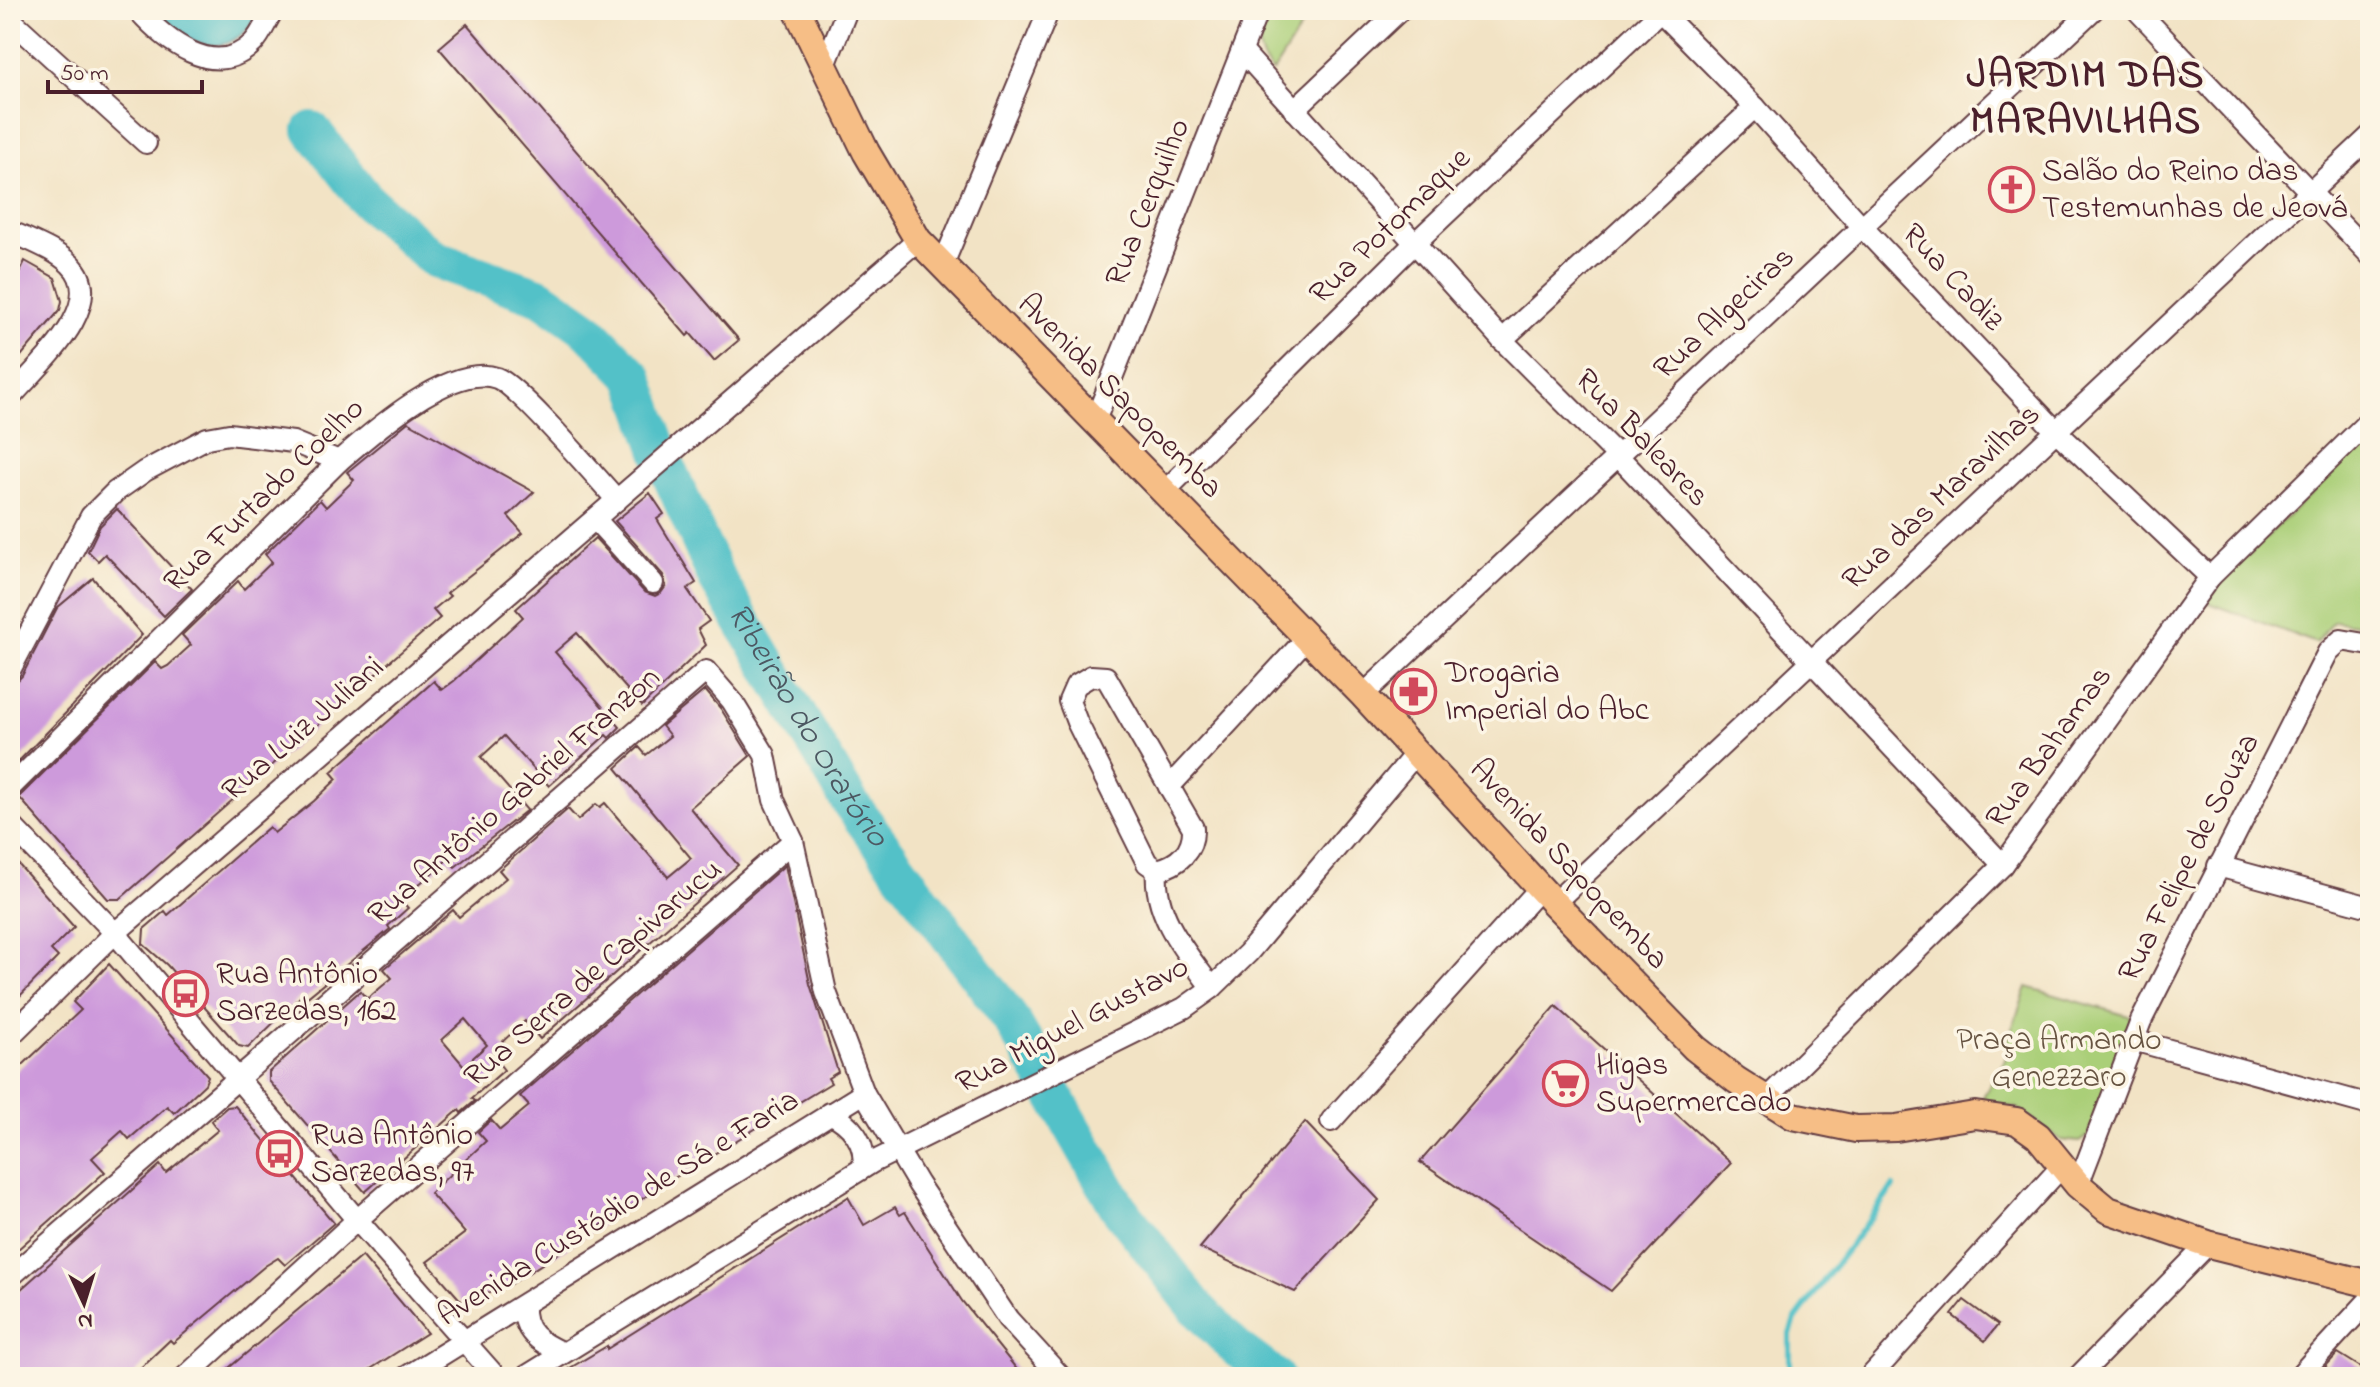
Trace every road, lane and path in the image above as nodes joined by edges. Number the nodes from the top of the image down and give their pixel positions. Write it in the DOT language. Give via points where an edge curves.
graph roads {
  1 [pos="138,10"];
  2 [pos="273,10"];
  3 [pos="797,10"];
  4 [pos="847,10"];
  5 [pos="1049,10"];
  6 [pos="1258,10"];
  7 [pos="1400,10"];
  8 [pos="1661,10"];
  9 [pos="2093,10"];
  10 [pos="2137,10"];
  11 [pos="10,19"];
  12 [pos="1242,51"];
  13 [pos="824,68"];
  14 [pos="1755,107"];
  15 [pos="1294,110"];
  16 [pos="2370,136"];
  17 [pos="146,143"];
  18 [pos="2310,193"];
  19 [pos="1862,227"];
  20 [pos="10,231"];
  21 [pos="918,240"];
  22 [pos="1414,244"];
  23 [pos="2370,255"];
  24 [pos="942,267"];
  25 [pos="1502,340"];
  26 [pos="10,398"];
  27 [pos="1096,418"];
  28 [pos="2370,420"];
  29 [pos="2056,431"];
  30 [pos="1618,456"];
  31 [pos="339,461"];
  32 [pos="1165,491"];
  33 [pos="617,500"];
  34 [pos="595,519"];
  35 [pos="2210,577"];
  36 [pos="653,583"];
  37 [pos="1306,639"];
  38 [pos="2370,645"];
  39 [pos="1811,661"];
  40 [pos="10,670"];
  41 [pos="1363,695"];
  42 [pos="1416,753"];
  43 [pos="1169,787"];
  44 [pos="10,788"];
  45 [pos="10,824"];
  46 [pos="793,841"];
  47 [pos="2003,865"];
  48 [pos="2218,866"];
  49 [pos="1157,870"];
  50 [pos="1547,896"];
  51 [pos="2370,907"];
  52 [pos="115,933"];
  53 [pos="1212,988"];
  54 [pos="10,1036"];
  55 [pos="2133,1040"];
  56 [pos="238,1078"];
  57 [pos="864,1093"];
  58 [pos="1765,1100"];
  59 [pos="2370,1105"];
  60 [pos="829,1113"];
  61 [pos="1331,1121"];
  62 [pos="899,1149"];
  63 [pos="863,1168"];
  64 [pos="2070,1176"];
  65 [pos="357,1220"];
  66 [pos="2208,1244"];
  67 [pos="10,1277"];
  68 [pos="2370,1284"];
  69 [pos="2370,1299"];
  70 [pos="524,1305"];
  71 [pos="465,1341"];
  72 [pos="563,1353"];
  73 [pos="418,1375"];
  74 [pos="185,1377"];
  75 [pos="496,1377"];
  76 [pos="525,1377"];
  77 [pos="1061,1377"];
  78 [pos="1870,1377"];
  79 [pos="2078,1377"];
  80 [pos="2298,1377"];
  1 -- 2 [label="street" via="173,44 191,55 213,56 234,55 253,43"];
  3 -- 13 [label="main road, Avenida Sapopemba"];
  4 -- 13 [label="street"];
  5 -- 24 [label="street"];
  6 -- 12 [label="street, Rua Cerquilho"];
  7 -- 15 [label="street"];
  8 -- 14 [label="street, Rua Cadiz"];
  8 -- 22 [label="street, Rua Potomaque"];
  9 -- 19 [label="street, Rua Algeciras"];
  10 -- 18 [label="street"];
  11 -- 17 [label="street"];
  12 -- 15 [label="street, Rua Baleares"];
  12 -- 27 [label="street, Rua Cerquilho"];
  13 -- 21 [label="main road, Avenida Sapopemba"];
  14 -- 19 [label="street, Rua Cadiz"];
  14 -- 25 [label="street"];
  15 -- 22 [label="street, Rua Baleares"];
  16 -- 18 [label="street, Rua das Maravilhas"];
  18 -- 23 [label="street"];
  18 -- 29 [label="street, Rua das Maravilhas"];
  19 -- 29 [label="street, Rua Cadiz"];
  19 -- 30 [label="street, Rua Algeciras"];
  20 -- 26 [label="street" via="68,262 79,274 84,292 76,319"];
  21 -- 24 [label="main road, Avenida Sapopemba"];
  21 -- 33 [label="street, Rua Luiz Juliani"];
  22 -- 25 [label="street, Rua Baleares"];
  22 -- 32 [label="street, Rua Potomaque"];
  24 -- 27 [label="main road, Avenida Sapopemba"];
  25 -- 30 [label="street, Rua Baleares"];
  27 -- 32 [label="main road, Avenida Sapopemba"];
  28 -- 35 [label="street, Rua Bahamas"];
  29 -- 35 [label="street, Rua Cadiz"];
  29 -- 39 [label="street, Rua das Maravilhas"];
  30 -- 39 [label="street, Rua Baleares"];
  30 -- 41 [label="street, Rua Algeciras"];
  31 -- 33 [label="street, Rua Furtado Coelho" via="392,415 433,390 490,376 526,401"];
  31 -- 40 [label="street" via="293,442 229,434 207,438 145,471 91,516"];
  31 -- 44 [label="street, Rua Furtado Coelho"];
  32 -- 37 [label="main road, Avenida Sapopemba"];
  33 -- 34 [label="street, Rua Luiz Juliani"];
  34 -- 36 [label="street"];
  34 -- 52 [label="street, Rua Luiz Juliani"];
  35 -- 47 [label="street, Rua Bahamas"];
  37 -- 41 [label="main road, Avenida Sapopemba"];
  37 -- 43 [label="street"];
  38 -- 48 [label="street, Rua Felipe de Souza" via="2345,639 2333,645"];
  39 -- 47 [label="street, Rua Baleares"];
  39 -- 50 [label="street, Rua das Maravilhas"];
  41 -- 42 [label="main road, Avenida Sapopemba"];
  42 -- 50 [label="main road, Avenida Sapopemba"];
  42 -- 53 [label="street, Rua Miguel Gustavo" via="1248,953"];
  43 -- 49 [label="street" via="1193,828 1194,843 1168,868"];
  43 -- 49 [label="street" via="1106,677 1091,676 1076,685 1069,701 1077,722 1147,863"];
  45 -- 52 [label="street"];
  46 -- 56 [label="street, Rua Antônio Gabriel Franzon" via="774,800 763,750 732,701 702,674"];
  46 -- 57 [label="street" via="826,992"];
  46 -- 65 [label="street, Rua Serra de Capivarucu"];
  47 -- 58 [label="street, Rua Bahamas"];
  48 -- 51 [label="street"];
  48 -- 55 [label="street, Rua Felipe de Souza"];
  49 -- 53 [label="street" via="1157,900"];
  50 -- 58 [label="main road, Avenida Sapopemba" via="1695,1048"];
  50 -- 61 [label="street, Rua das Maravilhas"];
  52 -- 54 [label="street, Rua Luiz Juliani"];
  52 -- 56 [label="street"];
  53 -- 62 [label="street, Rua Miguel Gustavo" via="1136,1034"];
  55 -- 59 [label="street"];
  55 -- 64 [label="street, Rua Felipe de Souza"];
  56 -- 65 [label="street"];
  56 -- 67 [label="street, Rua Antônio Gabriel Franzon"];
  57 -- 60 [label="street, Avenida Custódio de Sá e Faria"];
  57 -- 62 [label="street"];
  58 -- 64 [label="main road, Avenida Sapopemba" via="1814,1123 1856,1129 1896,1128 1953,1116 2005,1117 2038,1136"];
  60 -- 63 [label="street" via="842,1119 861,1142"];
  60 -- 70 [label="street, Avenida Custódio de Sá e Faria"];
  62 -- 63 [label="street"];
  62 -- 77 [label="street" via="1008,1319"];
  63 -- 72 [label="street"];
  64 -- 66 [label="main road, Avenida Sapopemba" via="2108,1210"];
  64 -- 78 [label="street"];
  65 -- 71 [label="street"];
  65 -- 74 [label="street, Rua Serra de Capivarucu"];
  66 -- 68 [label="main road, Avenida Sapopemba"];
  66 -- 79 [label="street"];
  69 -- 80 [label="street"];
  70 -- 71 [label="street, Avenida Custódio de Sá e Faria"];
  70 -- 72 [label="street" via="526,1325 536,1339"];
  71 -- 73 [label="street, Avenida Custódio de Sá e Faria"];
  71 -- 75 [label="street"];
  72 -- 76 [label="street"];
}
